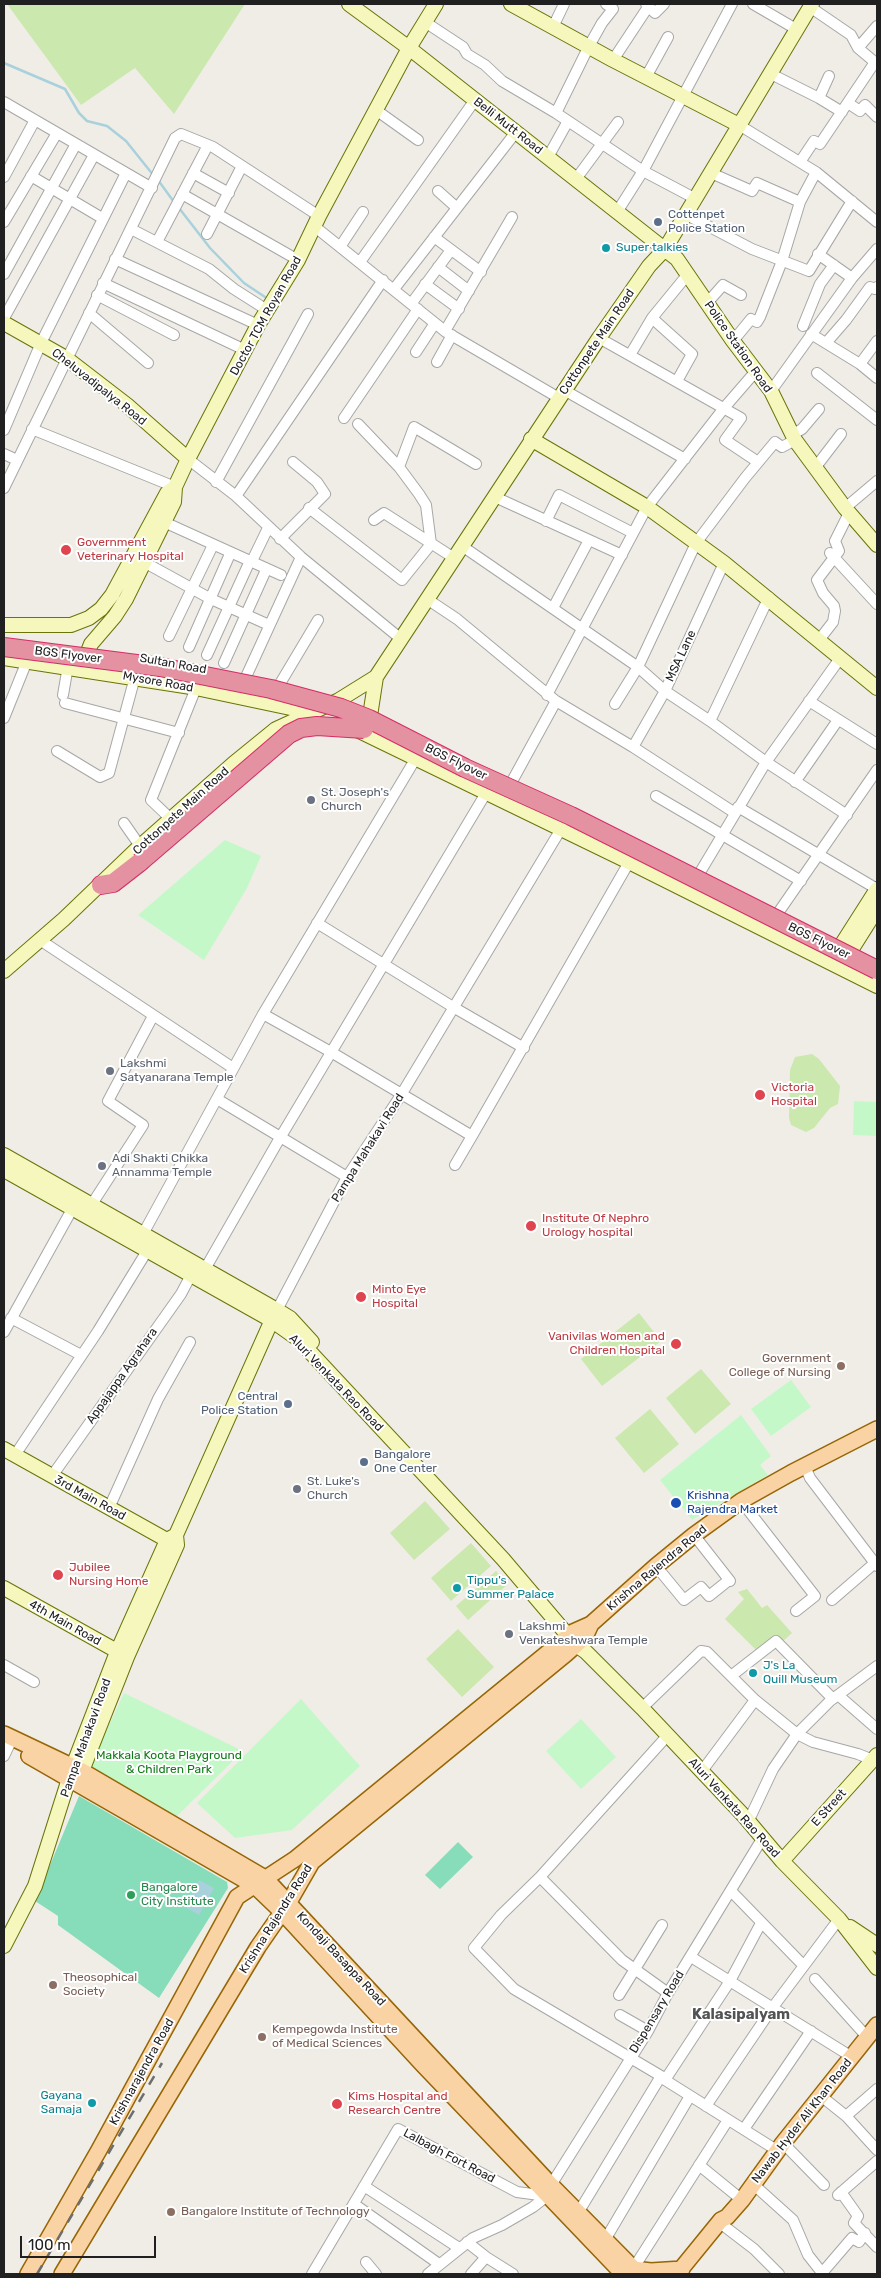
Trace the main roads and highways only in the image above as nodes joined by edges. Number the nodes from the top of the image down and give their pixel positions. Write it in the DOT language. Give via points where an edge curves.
graph roads {
  1 [pos="349,4"];
  2 [pos="436,4"];
  3 [pos="511,4"];
  4 [pos="811,6"];
  5 [pos="409,48"];
  6 [pos="739,125"];
  7 [pos="665,249"];
  8 [pos="4,323"];
  9 [pos="532,439"];
  10 [pos="188,459"];
  11 [pos="175,487"];
  12 [pos="877,545"];
  13 [pos="4,625"];
  14 [pos="4,641"];
  15 [pos="4,647"];
  16 [pos="4,652"];
  17 [pos="86,653"];
  18 [pos="4,658"];
  19 [pos="75,668"];
  20 [pos="376,677"];
  21 [pos="282,687"];
  22 [pos="877,688"];
  23 [pos="340,700"];
  24 [pos="282,706"];
  25 [pos="314,713"];
  26 [pos="367,722"];
  27 [pos="276,729"];
  28 [pos="140,854"];
  29 [pos="101,885"];
  30 [pos="877,889"];
  31 [pos="877,909"];
  32 [pos="845,948"];
  33 [pos="877,964"];
  34 [pos="836,965"];
  35 [pos="877,970"];
  36 [pos="4,971"];
  37 [pos="877,978"];
  38 [pos="877,986"];
  39 [pos="4,1155"];
  40 [pos="4,1170"];
  41 [pos="76,1203"];
  42 [pos="274,1315"];
  43 [pos="877,1429"];
  44 [pos="10,1452"];
  45 [pos="174,1540"];
  46 [pos="4,1588"];
  47 [pos="577,1641"];
  48 [pos="122,1654"];
  49 [pos="6,1743"];
  50 [pos="875,1758"];
  51 [pos="70,1770"];
  52 [pos="782,1861"];
  53 [pos="260,1882"];
  54 [pos="285,1907"];
  55 [pos="839,1919"];
  56 [pos="877,1945"];
  57 [pos="4,1946"];
  58 [pos="877,1968"];
  59 [pos="877,2025"];
  60 [pos="549,2191"];
  61 [pos="632,2272"];
  62 [pos="684,2273"];
  63 [pos="28,2274"];
  64 [pos="62,2274"];
  1 -- 5 [label="main road, Belli Mutt Road"];
  2 -- 5 [label="main road, Doctor TCM Royan Road"];
  3 -- 6 [label="main road"];
  4 -- 6 [label="main road, Cottonpete Main Road"];
  5 -- 7 [label="main road, Belli Mutt Road"];
  5 -- 10 [label="main road, Doctor TCM Royan Road" via="298,260 258,325"];
  6 -- 7 [label="main road, Cottonpete Main Road"];
  7 -- 9 [label="main road, Cottonpete Main Road" via="599,338"];
  7 -- 12 [label="main road, Police Station Road" via="677,259 771,391 793,438 847,511"];
  8 -- 10 [label="main road, Cheluvadipalya Road" via="66,358"];
  9 -- 20 [label="main road, Cottonpete Main Road"];
  9 -- 22 [label="main road" via="647,507 769,598"];
  10 -- 11 [label="main road, Doctor TCM Royan Road"];
  11 -- 13 [label="main road, BGS Flyover" via="164,499 101,610 71,625"];
  11 -- 17 [label="main road, Doctor TCM Royan Road" via="175,499 119,609"];
  14 -- 17 [label="main road, Sultan Road"];
  15 -- 35 [label="highway, BGS Flyover, bridge" via="160,667 271,689 341,708 579,820"];
  16 -- 26 [label="highway, BGS Flyover" via="80,662"];
  17 -- 19 [label="main road, Doctor TCM Royan Road"];
  17 -- 21 [label="main road, Sultan Road" via="207,670"];
  18 -- 19 [label="main road, Mysore Road"];
  19 -- 24 [label="main road, Mysore Road"];
  20 -- 23 [label="main road, Cottonpete Main Road"];
  20 -- 26 [label="main road, Cottonpete Main Road"];
  21 -- 23 [label="main road, Sultan Road"];
  21 -- 24 [label="main road"];
  23 -- 25 [label="main road, Cottonpete Main Road"];
  23 -- 26 [label="main road, Sultan Road"];
  24 -- 25 [label="main road, Mysore Road"];
  24 -- 27 [label="main road" via="282,716"];
  25 -- 27 [label="main road, Cottonpete Main Road"];
  25 -- 34 [label="main road, Mysore Road" via="368,734"];
  26 -- 28 [label="highway, bridge" via="301,728 289,734"];
  26 -- 32 [label="main road, Sultan Road" via="638,843"];
  26 -- 37 [label="highway, BGS Flyover" via="462,778"];
  27 -- 28 [label="main road, Cottonpete Main Road" via="171,819"];
  28 -- 29 [label="highway" via="113,883"];
  29 -- 36 [label="main road"];
  30 -- 32 [label="main road"];
  31 -- 32 [label="main road"];
  32 -- 33 [label="main road, Sultan Road"];
  32 -- 34 [label="main road"];
  34 -- 38 [label="main road, Mysore Road"];
  39 -- 41 [label="main road, Aluri Venkata Rao Road"];
  40 -- 41 [label="main road, Aluri Venkata Rao Road"];
  41 -- 42 [label="main road, Aluri Venkata Rao Road" via="190,1275"];
  41 -- 42 [label="main road, Aluri Venkata Rao Road" via="92,1204 206,1269"];
  42 -- 45 [label="main road, Pampa Mahakavi Road"];
  42 -- 47 [label="main road, Aluri Venkata Rao Road"];
  42 -- 47 [label="main road, Aluri Venkata Rao Road" via="296,1326 529,1576"];
  43 -- 47 [label="main road, Krishna Rajendra Road" via="741,1501 656,1566 592,1624 585,1637"];
  44 -- 45 [label="main road, 3rd Main Road" via="109,1508"];
  45 -- 48 [label="main road, Pampa Mahakavi Road"];
  46 -- 48 [label="main road, 4th Main Road"];
  47 -- 52 [label="main road, Aluri Venkata Rao Road" via="702,1771"];
  47 -- 53 [label="main road, Krishna Rajendra Road" via="295,1859"];
  47 -- 54 [label="main road, Krishna Rajendra Road" via="312,1862"];
  48 -- 51 [label="main road, Pampa Mahakavi Road"];
  49 -- 51 [label="main road, Kondaji Basappa Road"];
  50 -- 52 [label="main road, E Street"];
  51 -- 53 [label="main road, Kondaji Basappa Road"];
  51 -- 57 [label="main road, Pampa Mahakavi Road" via="35,1886"];
  52 -- 55 [label="main road, Aluri Venkata Rao Road"];
  53 -- 54 [label="main road, Kondaji Basappa Road"];
  53 -- 63 [label="main road, Krishnarajendra Road" via="237,1897 100,2150"];
  54 -- 60 [label="main road, Kondaji Basappa Road"];
  54 -- 64 [label="main road, Krishna Rajendra Road"];
  55 -- 56 [label="main road"];
  55 -- 58 [label="main road, Aluri Venkata Rao Road"];
  59 -- 62 [label="main road, Nawab Hyder Ali Khan Road"];
  60 -- 61 [label="main road, Kondaji Basappa Road"];
  60 -- 61 [label="main road, Kondaji Basappa Road" via="578,2213"];
  61 -- 62 [label="main road"];
}
